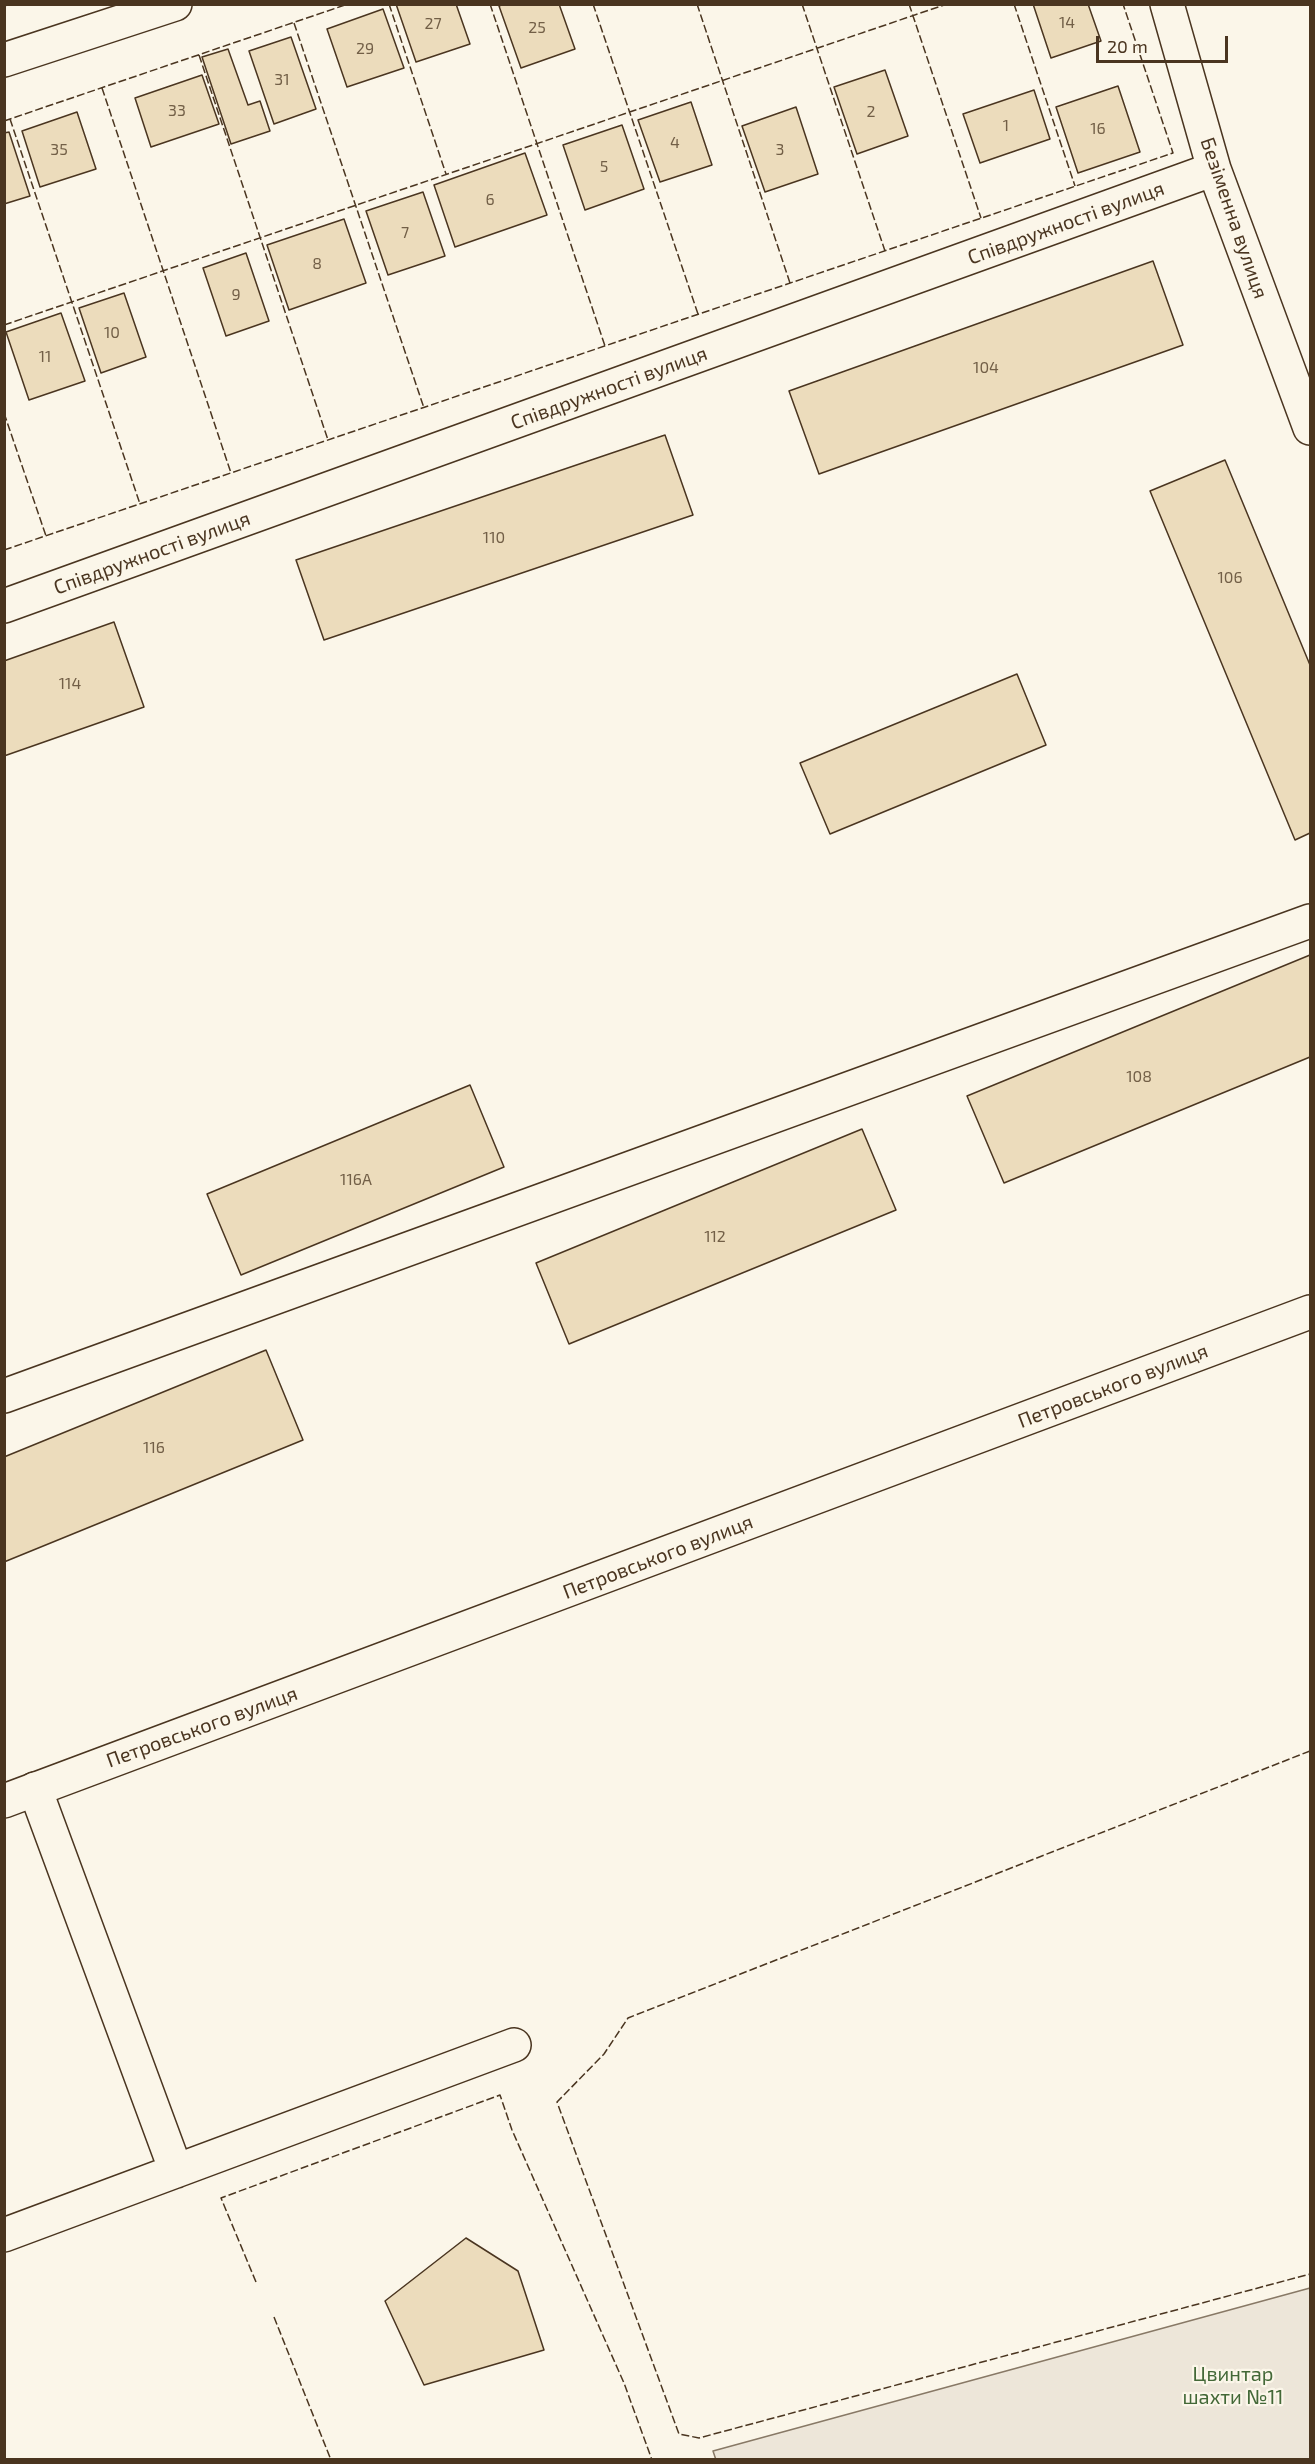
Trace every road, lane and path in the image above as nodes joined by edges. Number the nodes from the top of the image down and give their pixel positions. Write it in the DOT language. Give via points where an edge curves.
graph roads {
  1 [pos="175,4"];
  2 [pos="1167,4"];
  3 [pos="4,60"];
  4 [pos="1214,169"];
  5 [pos="1311,428"];
  6 [pos="4,606"];
  7 [pos="1311,921"];
  8 [pos="1311,1312"];
  9 [pos="4,1396"];
  10 [pos="35,1789"];
  11 [pos="4,1801"];
  12 [pos="514,2045"];
  13 [pos="176,2171"];
  14 [pos="4,2235"];
  1 -- 3 [label="street"];
  2 -- 4 [label="street, Безіменна вулиця"];
  4 -- 5 [label="street, Безіменна вулиця"];
  4 -- 6 [label="street, Співдружності вулиця"];
  7 -- 9 [label="street"];
  8 -- 10 [label="street, Петровського вулиця"];
  10 -- 11 [label="street, Петровського вулиця"];
  10 -- 13 [label="street"];
  12 -- 13 [label="street"];
  13 -- 14 [label="street"];
}
